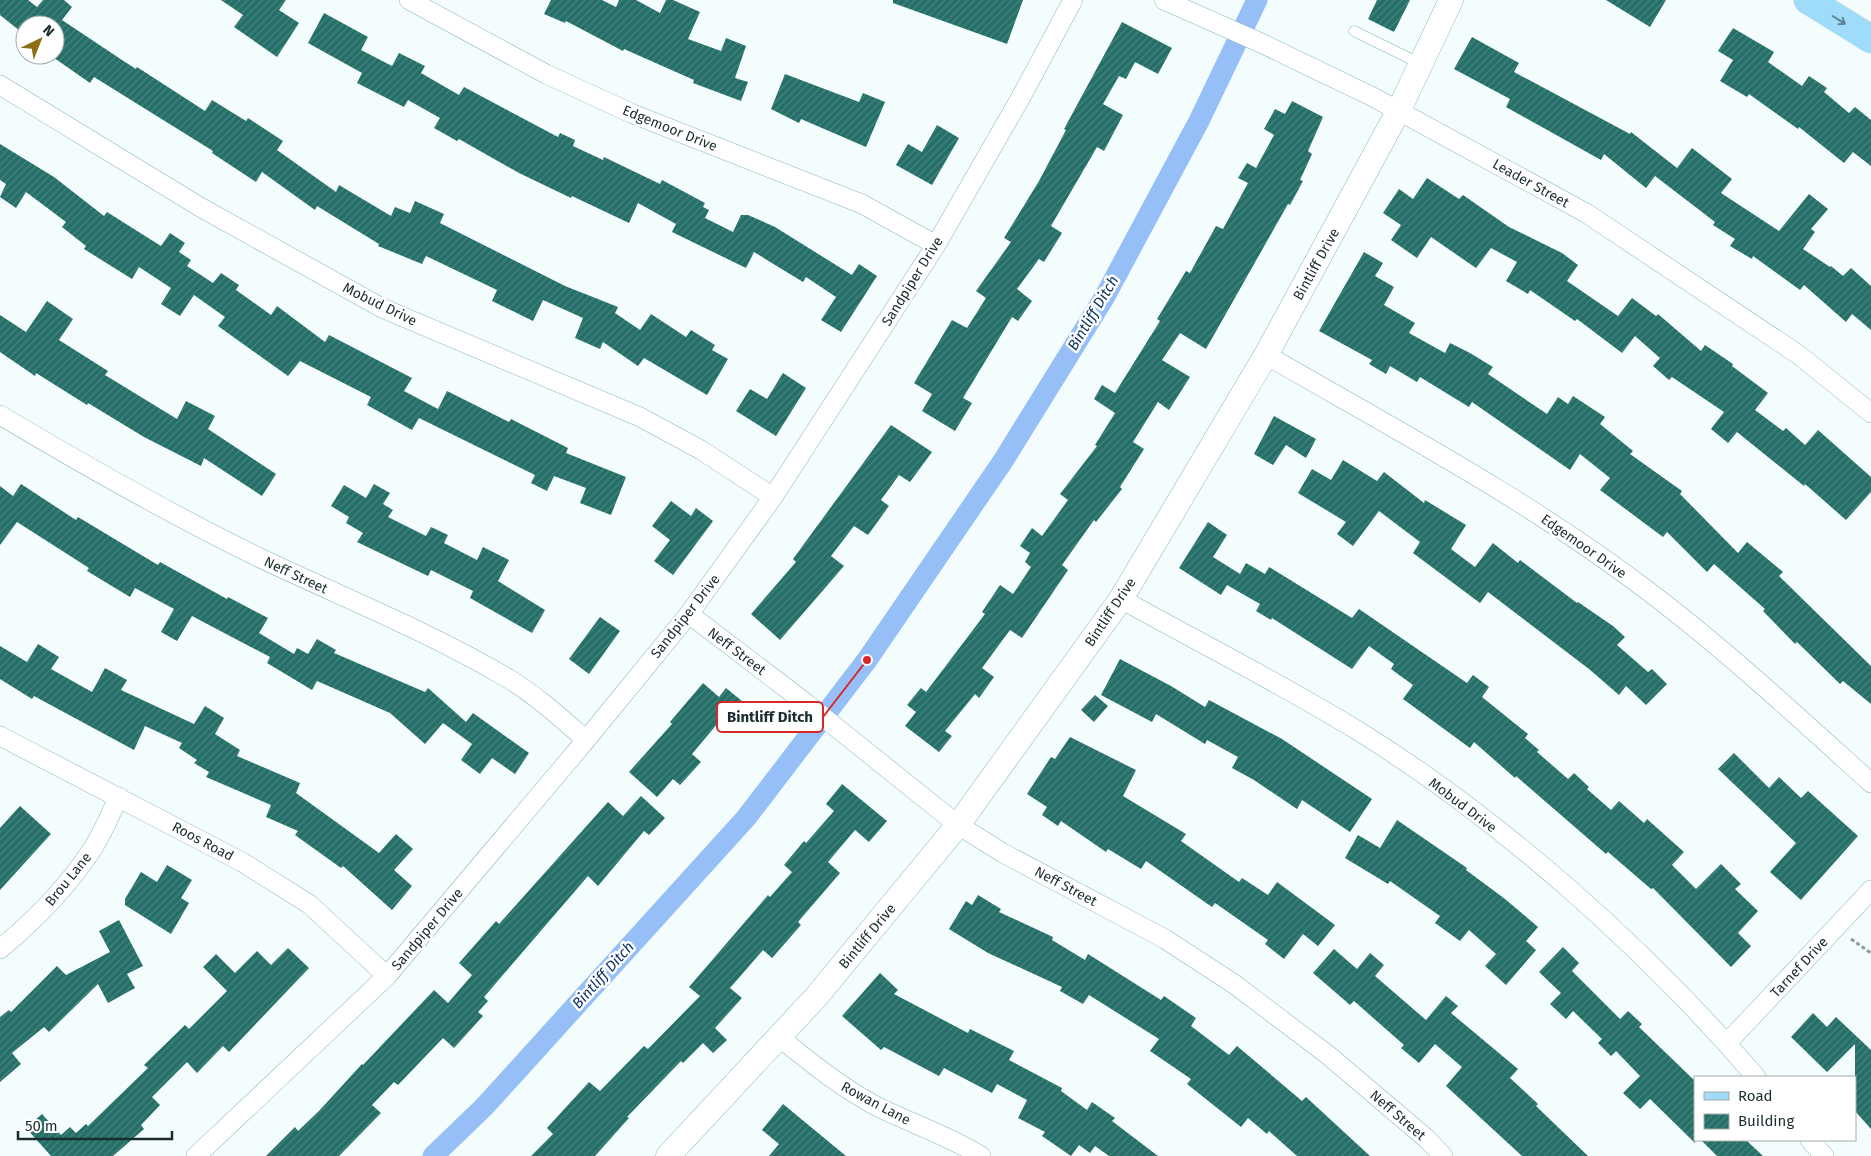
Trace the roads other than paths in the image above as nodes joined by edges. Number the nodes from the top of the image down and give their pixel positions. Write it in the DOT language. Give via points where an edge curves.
graph roads {
  1 [pos="409,0"];
  2 [pos="1073,0"];
  3 [pos="1164,0"];
  4 [pos="1451,0"];
  5 [pos="1808,0"];
  6 [pos="1354,31"];
  7 [pos="1871,39"];
  8 [pos="1421,64"];
  9 [pos="0,85"];
  10 [pos="1399,110"];
  11 [pos="936,245"];
  12 [pos="1266,355"];
  13 [pos="1871,413"];
  14 [pos="0,415"];
  15 [pos="773,497"];
  16 [pos="1121,598"];
  17 [pos="689,614"];
  18 [pos="0,736"];
  19 [pos="586,740"];
  20 [pos="1871,783"];
  21 [pos="119,797"];
  22 [pos="958,825"];
  23 [pos="1871,890"];
  24 [pos="0,949"];
  25 [pos="387,976"];
  26 [pos="779,1037"];
  27 [pos="1727,1044"];
  28 [pos="1755,1076"];
  29 [pos="1811,1141"];
  30 [pos="196,1156"];
  31 [pos="668,1156"];
  32 [pos="981,1156"];
  33 [pos="1443,1156"];
  34 [pos="1824,1156"];
  1 -- 11 [label="street, Edgemoor Drive" via="546,74 633,114 862,204"];
  2 -- 11 [label="street, Sandpiper Drive"];
  3 -- 10 [label="street, Leader Street"];
  4 -- 8 [label="street, Bintliff Drive"];
  5 -- 7 [label="main road, one-way"];
  6 -- 8 [label="lane"];
  8 -- 10 [label="street, Bintliff Drive"];
  9 -- 15 [label="street, Mobud Drive" via="200,207 382,308 640,417 701,450"];
  10 -- 12 [label="street, Bintliff Drive"];
  10 -- 13 [label="street, Leader Street" via="1586,213 1799,356"];
  11 -- 15 [label="street, Sandpiper Drive"];
  12 -- 16 [label="street, Bintliff Drive"];
  12 -- 20 [label="street, Edgemoor Drive" via="1432,448 1536,512 1631,579 1732,658"];
  14 -- 19 [label="street, Neff Street" via="256,556 430,638 510,680"];
  15 -- 17 [label="street, Sandpiper Drive"];
  16 -- 22 [label="street, Bintliff Drive"];
  16 -- 27 [label="street, Mobud Drive" via="1360,732 1433,782 1596,912"];
  17 -- 19 [label="street, Sandpiper Drive"];
  17 -- 22 [label="street, Neff Street"];
  18 -- 21 [label="street, Roos Road"];
  19 -- 25 [label="street, Sandpiper Drive"];
  21 -- 24 [label="street, Brou Lane" via="92,850 58,895 31,924"];
  21 -- 25 [label="street, Roos Road" via="242,862 308,904"];
  22 -- 26 [label="street, Bintliff Drive"];
  22 -- 33 [label="street, Neff Street" via="1165,939 1234,984 1328,1055"];
  23 -- 27 [label="street, Tarnef Drive"];
  25 -- 30 [label="street, Sandpiper Drive"];
  26 -- 31 [label="street, Bintliff Drive"];
  26 -- 32 [label="street, Rowan Lane" via="834,1080 872,1103"];
  27 -- 28 [label="street, Mobud Drive"];
  29 -- 34 [label="street"];
}
